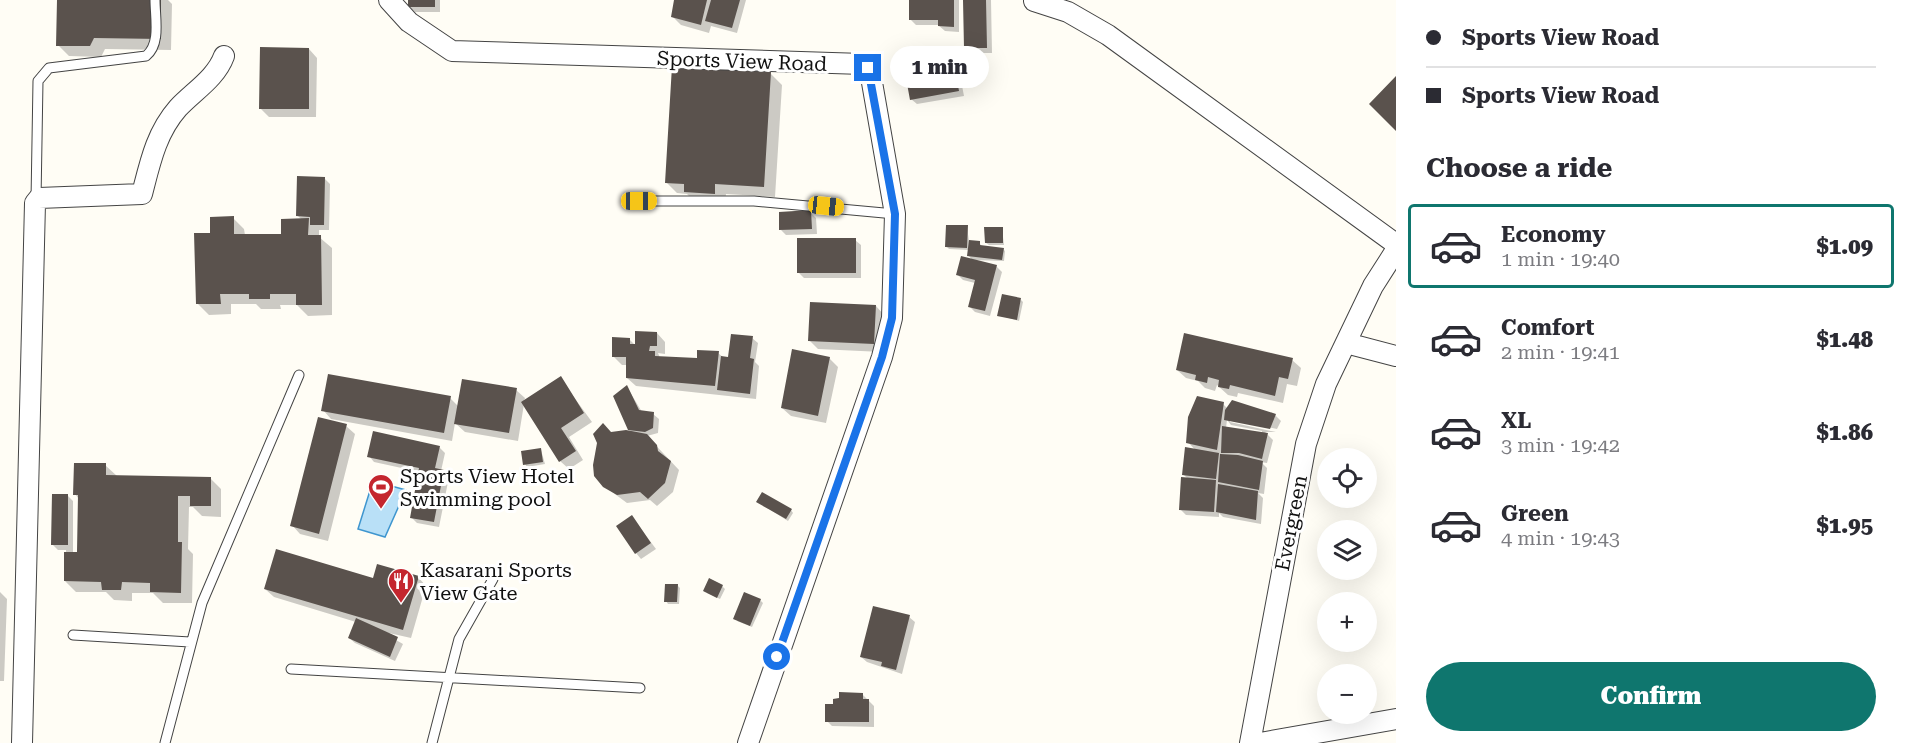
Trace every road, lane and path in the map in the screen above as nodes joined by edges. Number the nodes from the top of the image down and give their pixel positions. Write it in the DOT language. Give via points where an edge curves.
graph roads {
  1 [pos="155,0"];
  2 [pos="388,0"];
  3 [pos="1034,1"];
  4 [pos="224,56"];
  5 [pos="36,200"];
  6 [pos="639,201"];
  7 [pos="895,214"];
  8 [pos="1396,244"];
  9 [pos="1396,250"];
  10 [pos="1346,343"];
  11 [pos="1396,356"];
  12 [pos="299,375"];
  13 [pos="493,579"];
  14 [pos="73,635"];
  15 [pos="190,642"];
  16 [pos="291,669"];
  17 [pos="447,678"];
  18 [pos="640,688"];
  19 [pos="1396,719"];
  20 [pos="22,743"];
  21 [pos="165,743"];
  22 [pos="432,743"];
  23 [pos="748,743"];
  24 [pos="1250,743"];
  25 [pos="1260,743"];
  1 -- 5 [label="lane" via="155,44 146,56 49,68 43,72 38,81"];
  2 -- 7 [label="street, Sports View Road" via="409,22 452,51 863,64 870,71"];
  3 -- 8 [label="street" via="1068,12 1108,35"];
  4 -- 5 [label="street" via="217,71 163,129 142,194"];
  5 -- 20 [label="street"];
  6 -- 7 [label="lane" via="754,201"];
  7 -- 23 [label="street, Sports View Road" via="888,336"];
  9 -- 10 [label="street, Evergreen" via="1373,286"];
  10 -- 11 [label="street"];
  10 -- 24 [label="street, Evergreen" via="1326,384 1306,444"];
  12 -- 15 [label="lane" via="217,564"];
  13 -- 17 [label="lane" via="459,639"];
  14 -- 15 [label="lane"];
  15 -- 21 [label="lane"];
  16 -- 17 [label="lane"];
  17 -- 18 [label="lane"];
  17 -- 22 [label="lane"];
  19 -- 25 [label="street"];
}
